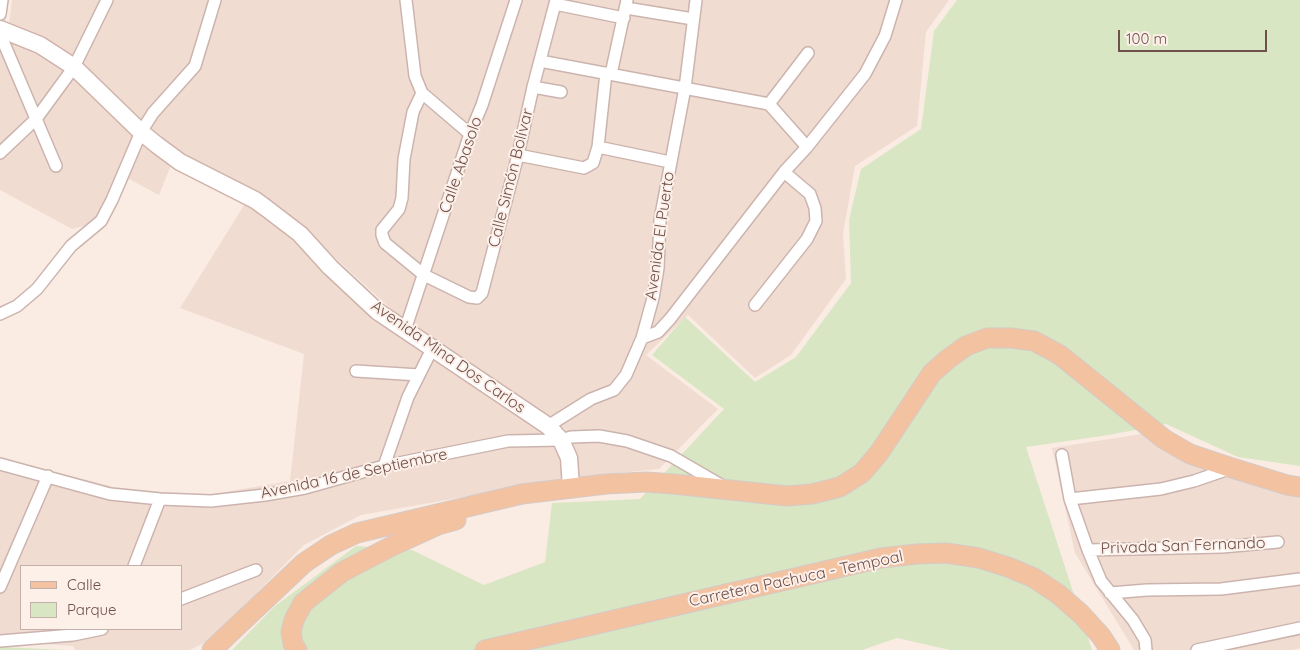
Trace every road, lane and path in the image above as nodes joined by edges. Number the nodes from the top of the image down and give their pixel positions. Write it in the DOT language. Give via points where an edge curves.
graph roads {
  1 [pos="2,0"];
  2 [pos="107,0"];
  3 [pos="216,0"];
  4 [pos="406,0"];
  5 [pos="516,0"];
  6 [pos="696,0"];
  7 [pos="896,0"];
  8 [pos="556,2"];
  9 [pos="626,8"];
  10 [pos="0,14"];
  11 [pos="693,19"];
  12 [pos="0,29"];
  13 [pos="0,34"];
  14 [pos="808,53"];
  15 [pos="540,61"];
  16 [pos="74,67"];
  17 [pos="608,74"];
  18 [pos="533,87"];
  19 [pos="685,88"];
  20 [pos="561,92"];
  21 [pos="422,93"];
  22 [pos="769,104"];
  23 [pos="36,119"];
  24 [pos="141,132"];
  25 [pos="470,134"];
  26 [pos="598,147"];
  27 [pos="807,147"];
  28 [pos="1,152"];
  29 [pos="518,155"];
  30 [pos="670,162"];
  31 [pos="56,166"];
  32 [pos="784,172"];
  33 [pos="424,275"];
  34 [pos="756,306"];
  35 [pos="0,314"];
  36 [pos="405,330"];
  37 [pos="642,338"];
  38 [pos="432,349"];
  39 [pos="356,371"];
  40 [pos="419,376"];
  41 [pos="548,426"];
  42 [pos="561,440"];
  43 [pos="1062,455"];
  44 [pos="0,464"];
  45 [pos="384,466"];
  46 [pos="1232,468"];
  47 [pos="48,476"];
  48 [pos="571,487"];
  49 [pos="1300,487"];
  50 [pos="726,488"];
  51 [pos="522,494"];
  52 [pos="160,499"];
  53 [pos="1070,499"];
  54 [pos="1278,542"];
  55 [pos="1088,550"];
  56 [pos="134,565"];
  57 [pos="256,570"];
  58 [pos="1300,579"];
  59 [pos="0,588"];
  60 [pos="1110,593"];
  61 [pos="182,599"];
  62 [pos="1300,628"];
  63 [pos="97,630"];
  64 [pos="0,641"];
  65 [pos="212,650"];
  66 [pos="297,650"];
  67 [pos="484,650"];
  68 [pos="1110,650"];
  69 [pos="1146,650"];
  70 [pos="1197,650"];
  1 -- 10 [label="street"];
  2 -- 16 [label="street"];
  3 -- 24 [label="street" via="195,66 153,113"];
  4 -- 21 [label="street" via="415,76"];
  5 -- 25 [label="street, Calle Abasolo"];
  6 -- 11 [label="street, Avenida El Puerto"];
  7 -- 27 [label="street" via="885,36 865,74"];
  8 -- 9 [label="street"];
  8 -- 15 [label="street, Calle Simón Bolívar"];
  9 -- 11 [label="street"];
  9 -- 17 [label="street"];
  11 -- 19 [label="street, Avenida El Puerto"];
  12 -- 16 [label="street, Avenida Mina Dos Carlos" via="40,45"];
  13 -- 23 [label="street"];
  14 -- 22 [label="street"];
  15 -- 17 [label="street"];
  15 -- 18 [label="street, Calle Simón Bolívar"];
  16 -- 23 [label="street"];
  16 -- 24 [label="street, Avenida Mina Dos Carlos"];
  17 -- 19 [label="street"];
  17 -- 26 [label="street"];
  18 -- 20 [label="street"];
  18 -- 29 [label="street, Calle Simón Bolívar"];
  19 -- 22 [label="street"];
  19 -- 30 [label="street, Avenida El Puerto"];
  21 -- 25 [label="street"];
  21 -- 33 [label="street" via="413,112 399,209 382,234 385,244"];
  22 -- 27 [label="street"];
  23 -- 28 [label="street"];
  23 -- 31 [label="street"];
  24 -- 35 [label="street" via="101,221 71,246 37,289 18,306"];
  24 -- 36 [label="street, Avenida Mina Dos Carlos" via="180,162 255,200 287,223 377,311"];
  25 -- 33 [label="street, Calle Abasolo"];
  26 -- 29 [label="street" via="593,163 584,168"];
  26 -- 30 [label="street"];
  27 -- 32 [label="street"];
  29 -- 33 [label="street, Calle Simón Bolívar" via="482,292 477,298 469,297"];
  30 -- 37 [label="street, Avenida El Puerto" via="660,220 658,268"];
  32 -- 34 [label="street" via="810,194 816,221 808,239"];
  32 -- 37 [label="street" via="670,319 658,332"];
  33 -- 36 [label="street, Calle Abasolo"];
  36 -- 38 [label="street, Avenida Mina Dos Carlos"];
  37 -- 41 [label="street, Avenida El Puerto" via="626,375 614,390 591,399"];
  38 -- 40 [label="street"];
  38 -- 41 [label="street, Avenida Mina Dos Carlos"];
  39 -- 40 [label="street"];
  40 -- 45 [label="street" via="408,397"];
  41 -- 42 [label="street, Avenida Mina Dos Carlos"];
  42 -- 45 [label="street, Avenida 16 de Septiembre" via="508,441"];
  42 -- 48 [label="street, Avenida Mina Dos Carlos" via="569,458"];
  42 -- 50 [label="street" via="599,436 627,441 671,456"];
  43 -- 53 [label="street"];
  44 -- 47 [label="street, Avenida 16 de Septiembre"];
  45 -- 52 [label="street, Avenida 16 de Septiembre" via="305,488 264,495 211,501"];
  46 -- 49 [label="main road"];
  46 -- 50 [label="main road" via="1190,454 1164,439 1060,355 1034,342 987,338 966,346 932,373 879,453 862,473 840,487 787,496"];
  46 -- 53 [label="street" via="1161,489"];
  47 -- 52 [label="street, Avenida 16 de Septiembre" via="110,494"];
  47 -- 59 [label="street"];
  48 -- 50 [label="main road" via="646,482"];
  48 -- 51 [label="main road"];
  51 -- 65 [label="main road" via="357,532 304,564"];
  51 -- 66 [label="main road" via="494,509 438,525 342,572 303,604 291,632"];
  52 -- 56 [label="street"];
  53 -- 55 [label="street"];
  54 -- 55 [label="street, Privada San Fernando" via="1222,547"];
  55 -- 60 [label="street" via="1101,581"];
  57 -- 61 [label="street"];
  58 -- 60 [label="street" via="1221,589"];
  60 -- 69 [label="street" via="1133,620 1145,640"];
  62 -- 70 [label="street"];
  63 -- 64 [label="street"];
  67 -- 68 [label="main road, Carretera Pachuca - Tempoal" via="881,558 946,553 979,558 1034,578 1081,614"];
}
